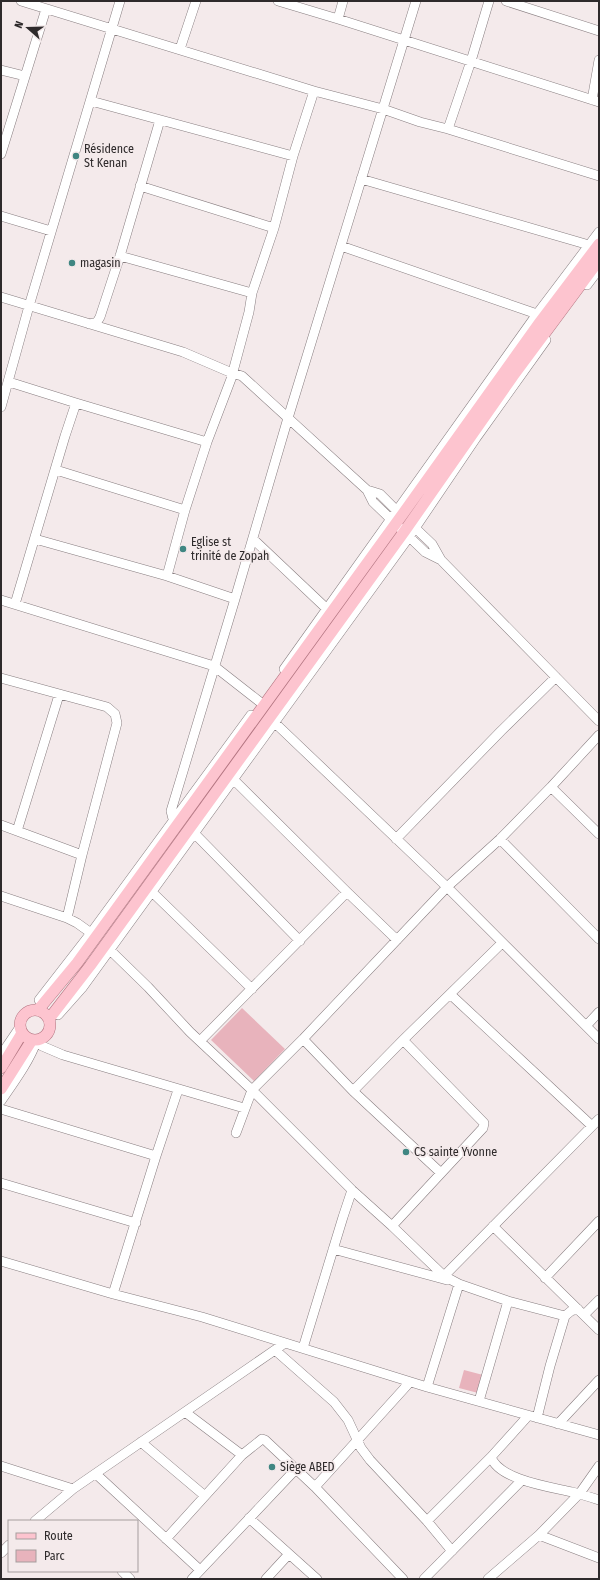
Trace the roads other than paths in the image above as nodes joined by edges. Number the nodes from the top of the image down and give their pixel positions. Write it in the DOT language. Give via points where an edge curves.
graph roads {
  1 [pos="21,1"];
  2 [pos="120,1"];
  3 [pos="196,1"];
  4 [pos="278,1"];
  5 [pos="344,1"];
  6 [pos="416,1"];
  7 [pos="489,1"];
  8 [pos="506,1"];
  9 [pos="46,9"];
  10 [pos="338,19"];
  11 [pos="112,29"];
  12 [pos="599,31"];
  13 [pos="403,40"];
  14 [pos="180,49"];
  15 [pos="599,60"];
  16 [pos="471,61"];
  17 [pos="1,70"];
  18 [pos="25,76"];
  19 [pos="314,91"];
  20 [pos="91,101"];
  21 [pos="596,101"];
  22 [pos="384,110"];
  23 [pos="160,120"];
  24 [pos="448,129"];
  25 [pos="1,154"];
  26 [pos="293,156"];
  27 [pos="599,176"];
  28 [pos="361,179"];
  29 [pos="140,186"];
  30 [pos="1,216"];
  31 [pos="274,228"];
  32 [pos="51,232"];
  33 [pos="599,232"];
  34 [pos="594,244"];
  35 [pos="341,246"];
  36 [pos="120,256"];
  37 [pos="599,260"];
  38 [pos="599,269"];
  39 [pos="252,293"];
  40 [pos="1,297"];
  41 [pos="29,306"];
  42 [pos="537,314"];
  43 [pos="89,324"];
  44 [pos="232,373"];
  45 [pos="9,382"];
  46 [pos="76,403"];
  47 [pos="1,407"];
  48 [pos="288,418"];
  49 [pos="207,442"];
  50 [pos="56,470"];
  51 [pos="185,510"];
  52 [pos="403,524"];
  53 [pos="35,539"];
  54 [pos="253,539"];
  55 [pos="167,576"];
  56 [pos="235,599"];
  57 [pos="1,600"];
  58 [pos="15,604"];
  59 [pos="327,609"];
  60 [pos="214,666"];
  61 [pos="556,677"];
  62 [pos="1,678"];
  63 [pos="59,695"];
  64 [pos="260,702"];
  65 [pos="599,721"];
  66 [pos="275,724"];
  67 [pos="599,735"];
  68 [pos="233,779"];
  69 [pos="551,788"];
  70 [pos="173,819"];
  71 [pos="1,826"];
  72 [pos="17,831"];
  73 [pos="194,833"];
  74 [pos="599,834"];
  75 [pos="500,838"];
  76 [pos="396,839"];
  77 [pos="82,855"];
  78 [pos="447,887"];
  79 [pos="152,892"];
  80 [pos="347,892"];
  81 [pos="1,896"];
  82 [pos="67,918"];
  83 [pos="91,933"];
  84 [pos="599,939"];
  85 [pos="398,940"];
  86 [pos="300,941"];
  87 [pos="502,943"];
  88 [pos="110,950"];
  89 [pos="252,989"];
  90 [pos="450,994"];
  91 [pos="36,1010"];
  92 [pos="599,1012"];
  93 [pos="49,1021"];
  94 [pos="586,1026"];
  95 [pos="21,1030"];
  96 [pos="303,1039"];
  97 [pos="599,1039"];
  98 [pos="35,1040"];
  99 [pos="403,1040"];
  100 [pos="200,1041"];
  101 [pos="1,1055"];
  102 [pos="1,1068"];
  103 [pos="1,1089"];
  104 [pos="178,1090"];
  105 [pos="252,1090"];
  106 [pos="353,1091"];
  107 [pos="1,1101"];
  108 [pos="244,1108"];
  109 [pos="1,1109"];
  110 [pos="599,1118"];
  111 [pos="592,1126"];
  112 [pos="236,1133"];
  113 [pos="156,1156"];
  114 [pos="441,1173"];
  115 [pos="1,1182"];
  116 [pos="352,1190"];
  117 [pos="599,1221"];
  118 [pos="136,1223"];
  119 [pos="392,1226"];
  120 [pos="492,1226"];
  121 [pos="333,1249"];
  122 [pos="1,1261"];
  123 [pos="545,1278"];
  124 [pos="451,1280"];
  125 [pos="113,1294"];
  126 [pos="599,1300"];
  127 [pos="508,1301"];
  128 [pos="581,1312"];
  129 [pos="565,1316"];
  130 [pos="599,1330"];
  131 [pos="285,1343"];
  132 [pos="303,1348"];
  133 [pos="275,1350"];
  134 [pos="599,1380"];
  135 [pos="410,1382"];
  136 [pos="427,1387"];
  137 [pos="479,1402"];
  138 [pos="185,1412"];
  139 [pos="533,1417"];
  140 [pos="558,1424"];
  141 [pos="599,1435"];
  142 [pos="358,1441"];
  143 [pos="141,1442"];
  144 [pos="242,1455"];
  145 [pos="491,1457"];
  146 [pos="1,1466"];
  147 [pos="599,1466"];
  148 [pos="296,1469"];
  149 [pos="96,1474"];
  150 [pos="522,1480"];
  151 [pos="315,1488"];
  152 [pos="73,1489"];
  153 [pos="580,1493"];
  154 [pos="205,1496"];
  155 [pos="599,1500"];
  156 [pos="249,1518"];
  157 [pos="36,1520"];
  158 [pos="427,1522"];
  159 [pos="539,1535"];
  160 [pos="166,1539"];
  161 [pos="452,1551"];
  162 [pos="289,1554"];
  163 [pos="599,1558"];
  164 [pos="200,1570"];
  165 [pos="192,1579"];
  166 [pos="266,1579"];
  167 [pos="317,1579"];
  168 [pos="403,1579"];
  169 [pos="424,1579"];
  170 [pos="488,1579"];
  1 -- 9 [label="street"];
  2 -- 11 [label="street"];
  3 -- 14 [label="street"];
  4 -- 10 [label="street"];
  5 -- 10 [label="street"];
  6 -- 13 [label="street"];
  7 -- 16 [label="street"];
  8 -- 12 [label="street"];
  9 -- 11 [label="street"];
  9 -- 18 [label="street"];
  10 -- 13 [label="street"];
  11 -- 14 [label="street"];
  11 -- 20 [label="street"];
  13 -- 16 [label="street"];
  13 -- 22 [label="street"];
  14 -- 19 [label="street"];
  15 -- 21 [label="street"];
  16 -- 21 [label="street"];
  16 -- 24 [label="street"];
  17 -- 18 [label="street"];
  18 -- 25 [label="street"];
  19 -- 22 [label="street"];
  19 -- 26 [label="street"];
  20 -- 23 [label="street"];
  20 -- 32 [label="street"];
  22 -- 24 [label="street"];
  22 -- 28 [label="street"];
  23 -- 26 [label="street"];
  23 -- 29 [label="street"];
  24 -- 27 [label="street"];
  26 -- 31 [label="street"];
  28 -- 34 [label="street"];
  28 -- 35 [label="street"];
  29 -- 31 [label="street"];
  29 -- 36 [label="street"];
  30 -- 32 [label="street"];
  31 -- 39 [label="street"];
  32 -- 41 [label="street"];
  33 -- 34 [label="street"];
  34 -- 42 [label="street"];
  34 -- 52 [label="main road"];
  35 -- 42 [label="street"];
  35 -- 48 [label="street"];
  36 -- 39 [label="street"];
  36 -- 43 [label="street" via="100,317 97,322"];
  37 -- 52 [label="main road"];
  38 -- 52 [label="street" via="528,366"];
  39 -- 44 [label="street"];
  40 -- 41 [label="street"];
  41 -- 43 [label="street"];
  41 -- 45 [label="street"];
  42 -- 52 [label="street"];
  43 -- 44 [label="street" via="183,352"];
  44 -- 48 [label="street" via="248,380"];
  44 -- 49 [label="street"];
  45 -- 46 [label="street"];
  45 -- 47 [label="street"];
  46 -- 49 [label="street"];
  46 -- 50 [label="street"];
  48 -- 52 [label="street" via="367,490 380,494"];
  48 -- 54 [label="street"];
  49 -- 51 [label="street"];
  50 -- 51 [label="street"];
  50 -- 53 [label="street"];
  51 -- 55 [label="street"];
  52 -- 59 [label="street"];
  52 -- 61 [label="street" via="425,552 441,560"];
  52 -- 66 [label="street"];
  52 -- 91 [label="main road" via="77,963"];
  52 -- 93 [label="main road"];
  53 -- 55 [label="street"];
  53 -- 58 [label="street"];
  54 -- 56 [label="street"];
  54 -- 59 [label="street"];
  55 -- 56 [label="street"];
  56 -- 60 [label="street"];
  57 -- 58 [label="street"];
  58 -- 60 [label="street"];
  59 -- 64 [label="street"];
  60 -- 64 [label="street"];
  60 -- 70 [label="street" via="171,811"];
  61 -- 65 [label="street"];
  61 -- 76 [label="street"];
  62 -- 63 [label="street"];
  63 -- 72 [label="street"];
  63 -- 77 [label="street" via="107,707 115,714 117,723"];
  64 -- 70 [label="street"];
  66 -- 68 [label="street"];
  66 -- 76 [label="street"];
  67 -- 69 [label="street"];
  68 -- 73 [label="street"];
  68 -- 80 [label="street"];
  69 -- 74 [label="street"];
  69 -- 75 [label="street"];
  70 -- 83 [label="street"];
  71 -- 72 [label="street"];
  72 -- 77 [label="street"];
  73 -- 79 [label="street"];
  73 -- 86 [label="street"];
  75 -- 78 [label="street"];
  75 -- 84 [label="street"];
  76 -- 78 [label="street"];
  77 -- 82 [label="street"];
  78 -- 85 [label="street"];
  78 -- 87 [label="street"];
  79 -- 88 [label="street"];
  79 -- 89 [label="street"];
  80 -- 85 [label="street"];
  80 -- 86 [label="street"];
  81 -- 82 [label="street"];
  82 -- 83 [label="street"];
  83 -- 91 [label="street" via="38,1002"];
  85 -- 96 [label="street"];
  86 -- 89 [label="street"];
  87 -- 90 [label="street"];
  87 -- 94 [label="street"];
  88 -- 93 [label="street" via="82,988"];
  88 -- 100 [label="street"];
  89 -- 100 [label="street"];
  90 -- 99 [label="street"];
  90 -- 111 [label="street"];
  91 -- 93 [label="main road" via="46,1014"];
  91 -- 95 [label="main road" via="24,1015"];
  92 -- 94 [label="street"];
  93 -- 98 [label="main road" via="48,1032"];
  94 -- 97 [label="street"];
  95 -- 98 [label="main road" via="27,1038"];
  95 -- 101 [label="street"];
  95 -- 102 [label="main road"];
  96 -- 105 [label="street"];
  96 -- 106 [label="street"];
  98 -- 103 [label="main road"];
  98 -- 104 [label="street" via="63,1055"];
  98 -- 107 [label="street" via="34,1048"];
  99 -- 106 [label="street"];
  99 -- 114 [label="street" via="484,1122 484,1128"];
  100 -- 105 [label="street"];
  104 -- 108 [label="street"];
  104 -- 113 [label="street"];
  105 -- 108 [label="street"];
  105 -- 116 [label="street"];
  106 -- 114 [label="street"];
  108 -- 112 [label="street"];
  109 -- 113 [label="street"];
  110 -- 111 [label="street"];
  111 -- 120 [label="street"];
  113 -- 118 [label="street"];
  114 -- 119 [label="street"];
  115 -- 118 [label="street"];
  116 -- 119 [label="street"];
  116 -- 121 [label="street"];
  117 -- 123 [label="street"];
  118 -- 125 [label="street"];
  119 -- 124 [label="street"];
  120 -- 123 [label="street"];
  120 -- 124 [label="street"];
  121 -- 124 [label="street"];
  121 -- 132 [label="street"];
  122 -- 125 [label="street"];
  123 -- 128 [label="street"];
  124 -- 127 [label="street"];
  124 -- 136 [label="street"];
  125 -- 131 [label="street" via="202,1317"];
  126 -- 128 [label="street"];
  127 -- 129 [label="street"];
  127 -- 137 [label="street"];
  128 -- 129 [label="street" via="570,1311"];
  128 -- 130 [label="street"];
  129 -- 139 [label="street"];
  131 -- 132 [label="street"];
  131 -- 133 [label="street"];
  132 -- 135 [label="street"];
  133 -- 138 [label="street"];
  133 -- 142 [label="street" via="334,1402 348,1420"];
  134 -- 140 [label="street"];
  135 -- 136 [label="street"];
  135 -- 142 [label="street"];
  136 -- 137 [label="street"];
  137 -- 139 [label="street"];
  138 -- 143 [label="street"];
  138 -- 144 [label="street"];
  139 -- 140 [label="street"];
  139 -- 145 [label="street"];
  140 -- 141 [label="street"];
  142 -- 151 [label="street"];
  142 -- 158 [label="street" via="370,1460"];
  143 -- 149 [label="street"];
  143 -- 154 [label="street"];
  144 -- 148 [label="street" via="262,1439"];
  144 -- 154 [label="street"];
  145 -- 150 [label="street" via="497,1466"];
  145 -- 158 [label="street"];
  146 -- 152 [label="street"];
  147 -- 153 [label="street"];
  148 -- 151 [label="street"];
  148 -- 156 [label="street"];
  149 -- 152 [label="street"];
  149 -- 160 [label="street"];
  150 -- 153 [label="street"];
  150 -- 161 [label="street"];
  151 -- 168 [label="street"];
  152 -- 157 [label="street"];
  153 -- 155 [label="street"];
  153 -- 159 [label="street"];
  154 -- 160 [label="street"];
  156 -- 162 [label="street"];
  156 -- 164 [label="street"];
  158 -- 161 [label="street"];
  159 -- 163 [label="street"];
  159 -- 170 [label="street"];
  160 -- 164 [label="street"];
  161 -- 169 [label="street"];
  162 -- 166 [label="street"];
  162 -- 167 [label="street"];
  164 -- 165 [label="street"];
}
